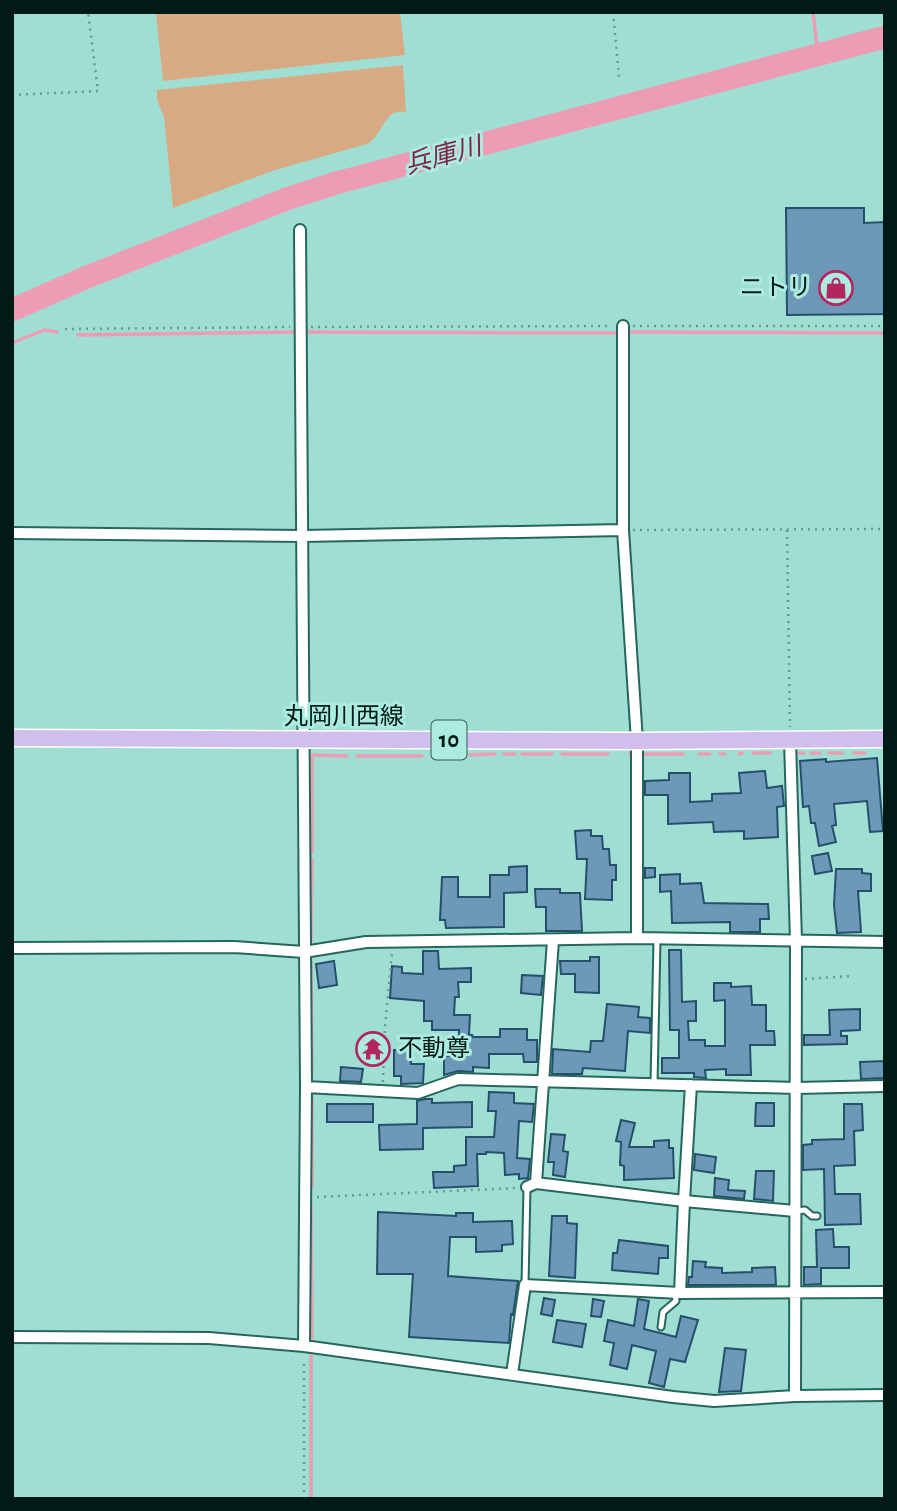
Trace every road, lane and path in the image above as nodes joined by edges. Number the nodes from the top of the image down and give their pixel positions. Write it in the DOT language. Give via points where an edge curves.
graph roads {
  1 [pos="88,12"];
  2 [pos="613,12"];
  3 [pos="619,77"];
  4 [pos="12,95"];
  5 [pos="300,230"];
  6 [pos="623,326"];
  7 [pos="885,326"];
  8 [pos="302,327"];
  9 [pos="65,329"];
  10 [pos="885,529"];
  11 [pos="623,530"];
  12 [pos="787,530"];
  13 [pos="12,533"];
  14 [pos="303,536"];
  15 [pos="12,738"];
  16 [pos="885,739"];
  17 [pos="304,740"];
  18 [pos="790,740"];
  19 [pos="637,741"];
  20 [pos="637,938"];
  21 [pos="553,940"];
  22 [pos="657,940"];
  23 [pos="796,941"];
  24 [pos="393,942"];
  25 [pos="885,942"];
  26 [pos="12,948"];
  27 [pos="304,952"];
  28 [pos="851,976"];
  29 [pos="796,979"];
  30 [pos="542,1079"];
  31 [pos="654,1084"];
  32 [pos="691,1085"];
  33 [pos="885,1086"];
  34 [pos="306,1087"];
  35 [pos="796,1087"];
  36 [pos="382,1092"];
  37 [pos="531,1185"];
  38 [pos="305,1198"];
  39 [pos="684,1201"];
  40 [pos="795,1211"];
  41 [pos="817,1216"];
  42 [pos="525,1285"];
  43 [pos="885,1292"];
  44 [pos="678,1293"];
  45 [pos="795,1293"];
  46 [pos="661,1327"];
  47 [pos="12,1337"];
  48 [pos="304,1346"];
  49 [pos="512,1374"];
  50 [pos="885,1395"];
  51 [pos="795,1396"];
  52 [pos="304,1499"];
  1 -- 4 [label="path" via="98,91"];
  2 -- 3 [label="path"];
  5 -- 8 [label="street"];
  6 -- 7 [label="path"];
  6 -- 8 [label="path"];
  6 -- 11 [label="street"];
  8 -- 9 [label="path"];
  8 -- 14 [label="street"];
  10 -- 12 [label="path"];
  11 -- 12 [label="path"];
  11 -- 14 [label="street"];
  11 -- 19 [label="street"];
  12 -- 18 [label="path"];
  13 -- 14 [label="street"];
  14 -- 17 [label="street"];
  15 -- 17 [label="main road, 丸岡川西線 / 10"];
  16 -- 18 [label="main road, 丸岡川西線 / 10"];
  17 -- 19 [label="main road, 丸岡川西線 / 10"];
  17 -- 27 [label="street"];
  18 -- 19 [label="main road, 丸岡川西線 / 10"];
  18 -- 23 [label="street"];
  19 -- 20 [label="street"];
  20 -- 21 [label="street"];
  20 -- 22 [label="street"];
  21 -- 24 [label="street"];
  21 -- 30 [label="street"];
  22 -- 23 [label="street"];
  22 -- 31 [label="lane"];
  23 -- 25 [label="street"];
  23 -- 29 [label="street"];
  24 -- 27 [label="street"];
  24 -- 36 [label="path"];
  26 -- 27 [label="street" via="234,947"];
  27 -- 34 [label="street"];
  28 -- 29 [label="path"];
  29 -- 35 [label="street"];
  30 -- 31 [label="street"];
  30 -- 36 [label="street" via="458,1079 418,1093"];
  30 -- 37 [label="street"];
  31 -- 32 [label="street"];
  32 -- 35 [label="street"];
  32 -- 39 [label="street"];
  33 -- 35 [label="street"];
  34 -- 36 [label="street"];
  34 -- 38 [label="street"];
  35 -- 40 [label="street"];
  37 -- 38 [label="path"];
  37 -- 39 [label="street"];
  37 -- 42 [label="lane"];
  38 -- 48 [label="street"];
  39 -- 40 [label="street"];
  39 -- 44 [label="street"];
  40 -- 41 [label="lane"];
  40 -- 45 [label="street"];
  42 -- 44 [label="street"];
  42 -- 49 [label="street"];
  43 -- 45 [label="street"];
  44 -- 45 [label="street"];
  44 -- 46 [label="lane" via="663,1312"];
  45 -- 51 [label="street"];
  47 -- 48 [label="street" via="209,1338"];
  48 -- 49 [label="street"];
  48 -- 52 [label="path"];
  49 -- 51 [label="street" via="714,1401"];
  50 -- 51 [label="street"];
}
